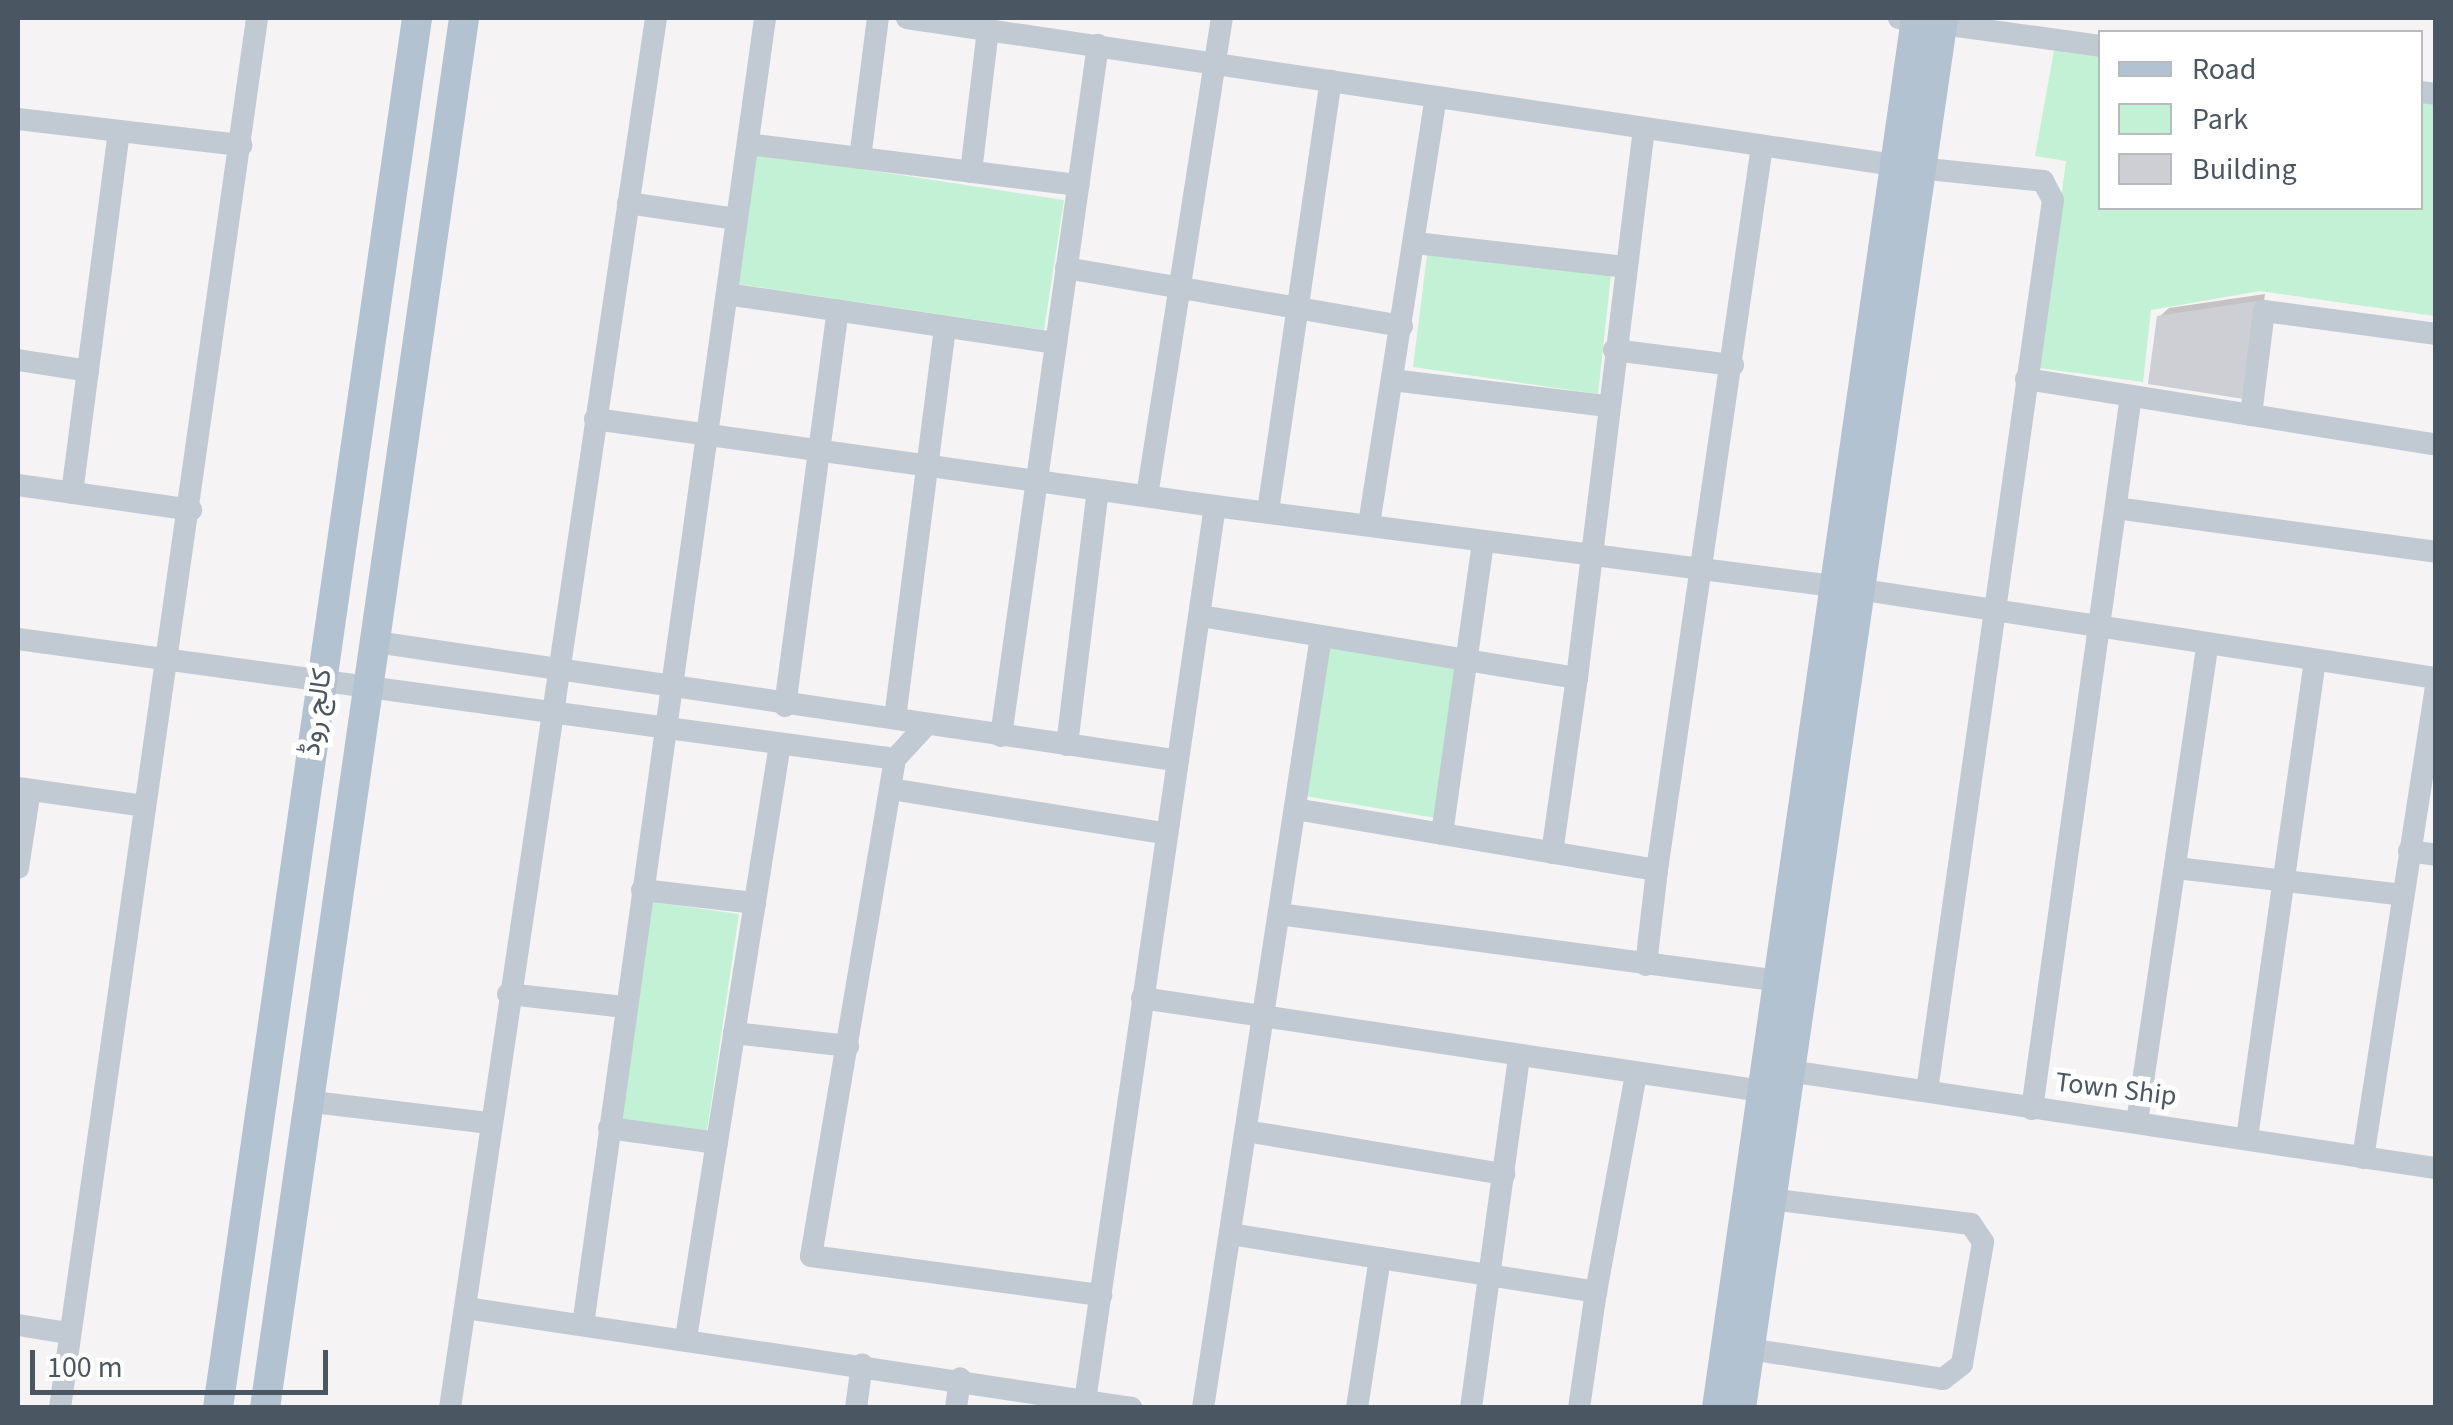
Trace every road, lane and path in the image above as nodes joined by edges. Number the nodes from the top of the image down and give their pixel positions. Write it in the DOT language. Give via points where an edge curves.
graph roads {
  1 [pos="257,18"];
  2 [pos="417,18"];
  3 [pos="464,18"];
  4 [pos="656,18"];
  5 [pos="765,18"];
  6 [pos="878,18"];
  7 [pos="907,18"];
  8 [pos="1222,18"];
  9 [pos="1923,19"];
  10 [pos="988,29"];
  11 [pos="1098,45"];
  12 [pos="2098,46"];
  13 [pos="1214,63"];
  14 [pos="1331,81"];
  15 [pos="1436,97"];
  16 [pos="18,119"];
  17 [pos="1644,128"];
  18 [pos="119,131"];
  19 [pos="748,144"];
  20 [pos="241,145"];
  21 [pos="1762,146"];
  22 [pos="860,158"];
  23 [pos="1906,166"];
  24 [pos="971,172"];
  25 [pos="1078,185"];
  26 [pos="628,203"];
  27 [pos="737,219"];
  28 [pos="1415,243"];
  29 [pos="1625,267"];
  30 [pos="1066,268"];
  31 [pos="1179,291"];
  32 [pos="727,294"];
  33 [pos="838,311"];
  34 [pos="1300,311"];
  35 [pos="1402,326"];
  36 [pos="945,327"];
  37 [pos="2436,334"];
  38 [pos="1056,343"];
  39 [pos="1614,350"];
  40 [pos="18,360"];
  41 [pos="1733,365"];
  42 [pos="88,371"];
  43 [pos="1392,380"];
  44 [pos="2026,380"];
  45 [pos="2131,396"];
  46 [pos="1607,406"];
  47 [pos="2250,416"];
  48 [pos="596,418"];
  49 [pos="707,434"];
  50 [pos="2436,445"];
  51 [pos="820,451"];
  52 [pos="927,466"];
  53 [pos="1037,482"];
  54 [pos="18,485"];
  55 [pos="1098,490"];
  56 [pos="72,493"];
  57 [pos="1148,496"];
  58 [pos="1215,506"];
  59 [pos="2116,508"];
  60 [pos="192,510"];
  61 [pos="1268,511"];
  62 [pos="1368,524"];
  63 [pos="1483,542"];
  64 [pos="2436,552"];
  65 [pos="1587,559"];
  66 [pos="1704,574"];
  67 [pos="1845,588"];
  68 [pos="1992,610"];
  69 [pos="1201,616"];
  70 [pos="2099,626"];
  71 [pos="1321,636"];
  72 [pos="18,639"];
  73 [pos="376,642"];
  74 [pos="2208,643"];
  75 [pos="1464,659"];
  76 [pos="166,660"];
  77 [pos="2315,660"];
  78 [pos="558,668"];
  79 [pos="1577,678"];
  80 [pos="321,679"];
  81 [pos="2436,682"];
  82 [pos="673,686"];
  83 [pos="370,688"];
  84 [pos="785,706"];
  85 [pos="551,712"];
  86 [pos="894,718"];
  87 [pos="928,724"];
  88 [pos="667,728"];
  89 [pos="1001,736"];
  90 [pos="780,744"];
  91 [pos="1067,745"];
  92 [pos="896,759"];
  93 [pos="1174,760"];
  94 [pos="24,789"];
  95 [pos="891,789"];
  96 [pos="144,806"];
  97 [pos="1295,809"];
  98 [pos="1163,833"];
  99 [pos="1442,834"];
  100 [pos="2409,851"];
  101 [pos="1552,852"];
  102 [pos="2436,855"];
  103 [pos="18,868"];
  104 [pos="2177,868"];
  105 [pos="1656,870"];
  106 [pos="2285,880"];
  107 [pos="642,890"];
  108 [pos="2402,896"];
  109 [pos="755,902"];
  110 [pos="1280,914"];
  111 [pos="1646,965"];
  112 [pos="1779,980"];
  113 [pos="508,994"];
  114 [pos="1142,998"];
  115 [pos="623,1007"];
  116 [pos="1264,1017"];
  117 [pos="734,1033"];
  118 [pos="848,1046"];
  119 [pos="1519,1056"];
  120 [pos="1788,1072"];
  121 [pos="1636,1075"];
  122 [pos="1762,1091"];
  123 [pos="1927,1091"];
  124 [pos="312,1102"];
  125 [pos="2032,1109"];
  126 [pos="2137,1122"];
  127 [pos="488,1123"];
  128 [pos="608,1128"];
  129 [pos="1246,1131"];
  130 [pos="2246,1138"];
  131 [pos="716,1143"];
  132 [pos="2363,1158"];
  133 [pos="2436,1168"];
  134 [pos="1504,1174"];
  135 [pos="1769,1200"];
  136 [pos="1230,1234"];
  137 [pos="1380,1258"];
  138 [pos="1490,1276"];
  139 [pos="1596,1292"];
  140 [pos="1102,1294"];
  141 [pos="466,1308"];
  142 [pos="18,1324"];
  143 [pos="583,1325"];
  144 [pos="68,1333"];
  145 [pos="686,1338"];
  146 [pos="1749,1349"];
  147 [pos="862,1364"];
  148 [pos="960,1378"];
  149 [pos="1084,1404"];
  150 [pos="60,1408"];
  151 [pos="218,1408"];
  152 [pos="266,1408"];
  153 [pos="450,1408"];
  154 [pos="856,1408"];
  155 [pos="956,1408"];
  156 [pos="1132,1408"];
  157 [pos="1203,1408"];
  158 [pos="1357,1408"];
  159 [pos="1470,1408"];
  160 [pos="1579,1408"];
  161 [pos="1717,1408"];
  162 [pos="1741,1408"];
  1 -- 20 [label="street"];
  2 -- 80 [label="main road, کالج روڈ"];
  3 -- 73 [label="main road, کالج روڈ"];
  4 -- 26 [label="street"];
  5 -- 19 [label="street"];
  6 -- 22 [label="street"];
  7 -- 10 [label="street"];
  8 -- 13 [label="street"];
  9 -- 12 [label="street"];
  9 -- 23 [label="main road"];
  10 -- 11 [label="street"];
  10 -- 24 [label="street"];
  11 -- 13 [label="street"];
  11 -- 25 [label="street"];
  13 -- 14 [label="street"];
  13 -- 31 [label="street"];
  14 -- 15 [label="street"];
  14 -- 34 [label="street"];
  15 -- 17 [label="street"];
  15 -- 28 [label="street"];
  16 -- 18 [label="street"];
  17 -- 21 [label="street"];
  17 -- 29 [label="street"];
  18 -- 20 [label="street"];
  18 -- 42 [label="street"];
  19 -- 22 [label="street"];
  19 -- 27 [label="street"];
  20 -- 60 [label="street"];
  21 -- 23 [label="street"];
  21 -- 41 [label="street"];
  22 -- 24 [label="street"];
  23 -- 44 [label="street" via="2052,188"];
  23 -- 67 [label="main road"];
  24 -- 25 [label="street"];
  25 -- 30 [label="street"];
  26 -- 27 [label="street"];
  26 -- 48 [label="street"];
  27 -- 32 [label="street"];
  28 -- 29 [label="street"];
  28 -- 35 [label="street"];
  29 -- 39 [label="street"];
  30 -- 31 [label="street"];
  30 -- 38 [label="street"];
  31 -- 34 [label="street"];
  31 -- 57 [label="street"];
  32 -- 33 [label="street"];
  32 -- 49 [label="street"];
  33 -- 36 [label="street"];
  33 -- 51 [label="street"];
  34 -- 35 [label="street"];
  34 -- 61 [label="street"];
  35 -- 43 [label="street"];
  36 -- 38 [label="street"];
  36 -- 52 [label="street"];
  37 -- 47 [label="street" via="2264,312"];
  38 -- 53 [label="street"];
  39 -- 41 [label="street"];
  39 -- 46 [label="street"];
  40 -- 42 [label="street"];
  41 -- 66 [label="street"];
  42 -- 56 [label="street"];
  43 -- 46 [label="street"];
  43 -- 62 [label="street"];
  44 -- 45 [label="street"];
  44 -- 68 [label="street"];
  45 -- 47 [label="street"];
  45 -- 59 [label="street"];
  46 -- 65 [label="street"];
  47 -- 50 [label="street"];
  48 -- 49 [label="street"];
  48 -- 78 [label="street"];
  49 -- 51 [label="street"];
  49 -- 82 [label="street"];
  51 -- 52 [label="street"];
  51 -- 84 [label="street"];
  52 -- 53 [label="street"];
  52 -- 86 [label="street"];
  53 -- 55 [label="street"];
  53 -- 89 [label="street"];
  54 -- 56 [label="street"];
  55 -- 57 [label="street"];
  55 -- 91 [label="street"];
  56 -- 60 [label="street"];
  57 -- 58 [label="street"];
  58 -- 61 [label="street"];
  58 -- 69 [label="street"];
  59 -- 64 [label="street"];
  59 -- 70 [label="street"];
  60 -- 76 [label="street"];
  61 -- 62 [label="street"];
  62 -- 63 [label="street"];
  63 -- 65 [label="street"];
  63 -- 75 [label="street"];
  65 -- 66 [label="street"];
  65 -- 79 [label="street"];
  66 -- 67 [label="street"];
  66 -- 105 [label="street"];
  67 -- 68 [label="street"];
  67 -- 112 [label="main road"];
  67 -- 120 [label="main road"];
  68 -- 70 [label="street"];
  68 -- 123 [label="street"];
  69 -- 71 [label="street"];
  69 -- 93 [label="street"];
  70 -- 74 [label="street"];
  70 -- 125 [label="street"];
  71 -- 75 [label="street"];
  71 -- 97 [label="street"];
  72 -- 76 [label="street"];
  73 -- 78 [label="street"];
  73 -- 83 [label="main road, کالج روڈ"];
  74 -- 77 [label="street"];
  74 -- 104 [label="street"];
  75 -- 79 [label="street"];
  75 -- 99 [label="street"];
  76 -- 80 [label="street"];
  76 -- 96 [label="street"];
  77 -- 81 [label="street"];
  77 -- 106 [label="street"];
  78 -- 82 [label="street"];
  78 -- 85 [label="street"];
  79 -- 101 [label="street"];
  80 -- 83 [label="street"];
  80 -- 151 [label="main road, کالج روڈ"];
  81 -- 100 [label="street"];
  82 -- 84 [label="street"];
  82 -- 88 [label="street"];
  83 -- 85 [label="street"];
  83 -- 124 [label="main road, کالج روڈ"];
  84 -- 86 [label="street"];
  85 -- 88 [label="street"];
  85 -- 113 [label="street"];
  86 -- 87 [label="street"];
  87 -- 89 [label="street"];
  87 -- 92 [label="street"];
  88 -- 90 [label="street"];
  88 -- 107 [label="street"];
  89 -- 91 [label="street"];
  90 -- 92 [label="street"];
  90 -- 109 [label="street"];
  91 -- 93 [label="street"];
  92 -- 95 [label="street"];
  93 -- 98 [label="street"];
  94 -- 96 [label="street"];
  94 -- 103 [label="street"];
  95 -- 98 [label="street"];
  95 -- 118 [label="street"];
  96 -- 144 [label="street"];
  97 -- 99 [label="street"];
  97 -- 110 [label="street"];
  98 -- 114 [label="street"];
  99 -- 101 [label="street"];
  100 -- 102 [label="street"];
  100 -- 108 [label="street"];
  101 -- 105 [label="street"];
  104 -- 106 [label="street"];
  104 -- 126 [label="street"];
  105 -- 111 [label="street"];
  106 -- 108 [label="street"];
  106 -- 130 [label="street"];
  107 -- 109 [label="street"];
  107 -- 115 [label="street"];
  108 -- 132 [label="street"];
  109 -- 117 [label="street"];
  110 -- 111 [label="street"];
  110 -- 116 [label="street"];
  111 -- 112 [label="street"];
  112 -- 122 [label="main road"];
  113 -- 115 [label="street"];
  113 -- 127 [label="street"];
  114 -- 116 [label="street"];
  114 -- 140 [label="street"];
  115 -- 128 [label="street"];
  116 -- 119 [label="street"];
  116 -- 129 [label="street"];
  117 -- 118 [label="street"];
  117 -- 131 [label="street"];
  118 -- 140 [label="street" via="811,1256"];
  119 -- 121 [label="street"];
  119 -- 134 [label="street"];
  120 -- 123 [label="street, Town Ship"];
  120 -- 135 [label="main road"];
  121 -- 122 [label="street"];
  121 -- 139 [label="street"];
  122 -- 161 [label="main road"];
  123 -- 125 [label="street, Town Ship"];
  124 -- 127 [label="street"];
  124 -- 152 [label="main road, کالج روڈ"];
  125 -- 126 [label="street, Town Ship"];
  126 -- 130 [label="street, Town Ship"];
  127 -- 141 [label="street"];
  128 -- 131 [label="street"];
  128 -- 143 [label="street"];
  129 -- 134 [label="street"];
  129 -- 136 [label="street"];
  130 -- 132 [label="street, Town Ship"];
  131 -- 145 [label="street"];
  132 -- 133 [label="street, Town Ship"];
  134 -- 138 [label="street"];
  135 -- 146 [label="main road"];
  135 -- 146 [label="street" via="1971,1224 1983,1242 1962,1364 1943,1379"];
  136 -- 137 [label="street"];
  136 -- 157 [label="street"];
  137 -- 138 [label="street"];
  137 -- 158 [label="street"];
  138 -- 139 [label="street"];
  138 -- 159 [label="street"];
  139 -- 160 [label="street"];
  140 -- 149 [label="street"];
  141 -- 143 [label="street"];
  141 -- 153 [label="street"];
  142 -- 144 [label="street"];
  143 -- 145 [label="street"];
  144 -- 150 [label="street"];
  145 -- 147 [label="street"];
  146 -- 162 [label="main road"];
  147 -- 148 [label="street"];
  147 -- 154 [label="street"];
  148 -- 149 [label="street"];
  148 -- 155 [label="street"];
  149 -- 156 [label="street"];
}
